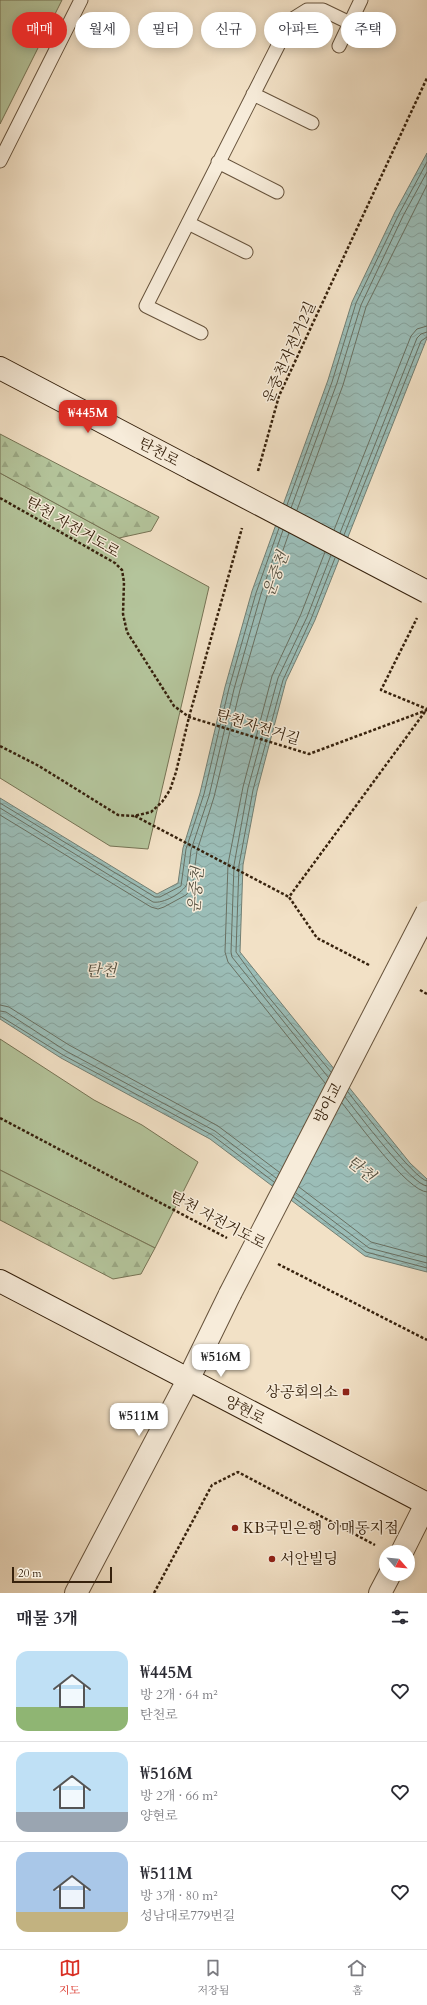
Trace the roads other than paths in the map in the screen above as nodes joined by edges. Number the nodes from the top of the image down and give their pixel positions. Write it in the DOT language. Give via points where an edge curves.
graph roads {
  1 [pos="81,0"];
  2 [pos="362,0"];
  3 [pos="356,12"];
  4 [pos="341,19"];
  5 [pos="341,42"];
  6 [pos="339,46"];
  7 [pos="253,94"];
  8 [pos="312,123"];
  9 [pos="0,161"];
  10 [pos="218,162"];
  11 [pos="277,192"];
  12 [pos="188,223"];
  13 [pos="246,252"];
  14 [pos="201,333"];
  15 [pos="0,368"];
  16 [pos="427,592"];
  17 [pos="427,912"];
  18 [pos="0,1281"];
  19 [pos="188,1380"];
  20 [pos="426,1504"];
  21 [pos="395,1545"];
  22 [pos="386,1581"];
  23 [pos="76,1593"];
  24 [pos="380,1593"];
  1 -- 9 [label="lane"];
  2 -- 3 [label="lane"];
  4 -- 7 [label="lane" via="323,10 307,10 291,20"];
  5 -- 6 [label="lane"];
  7 -- 8 [label="lane"];
  7 -- 10 [label="lane"];
  10 -- 11 [label="lane"];
  10 -- 12 [label="lane"];
  12 -- 13 [label="lane"];
  12 -- 14 [label="lane" via="146,306"];
  15 -- 16 [label="main road, 탄천로, bridge"];
  17 -- 19 [label="main road, 방아교, bridge"];
  18 -- 19 [label="main road, 양현로"];
  19 -- 20 [label="main road, 양현로"];
  19 -- 23 [label="main road, 방아교"];
  20 -- 21 [label="main road"];
  22 -- 24 [label="main road"];
}
